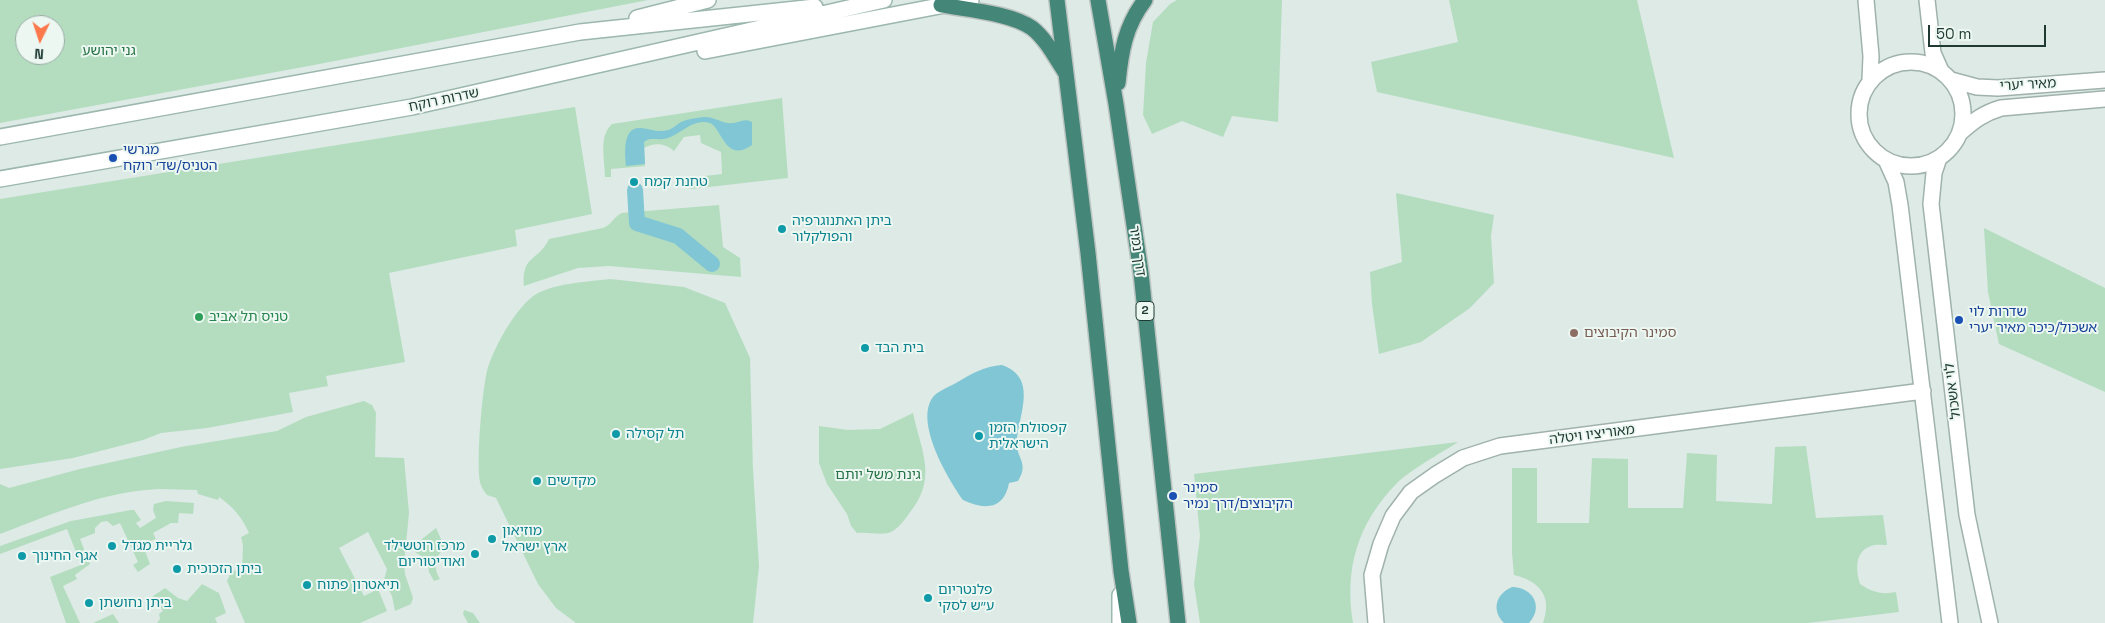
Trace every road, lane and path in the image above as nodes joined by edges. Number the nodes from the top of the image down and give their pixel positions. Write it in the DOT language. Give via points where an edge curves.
graph roads {
  1 [pos="708,0"];
  2 [pos="884,0"];
  3 [pos="970,0"];
  4 [pos="1057,0"];
  5 [pos="1098,0"];
  6 [pos="1144,0"];
  7 [pos="1866,0"];
  8 [pos="1927,0"];
  9 [pos="941,5"];
  10 [pos="580,32"];
  11 [pos="1068,75"];
  12 [pos="1946,75"];
  13 [pos="1870,80"];
  14 [pos="2105,80"];
  15 [pos="2077,82"];
  16 [pos="2105,100"];
  17 [pos="2079,101"];
  18 [pos="1116,104"];
  19 [pos="412,107"];
  20 [pos="1960,133"];
  21 [pos="0,137"];
  22 [pos="1939,158"];
  23 [pos="1886,160"];
  24 [pos="0,179"];
  25 [pos="1923,391"];
  26 [pos="1121,571"];
  27 [pos="1120,623"];
  28 [pos="1128,623"];
  29 [pos="1178,623"];
  30 [pos="1376,623"];
  31 [pos="1950,623"];
  32 [pos="1990,623"];
  1 -- 10 [label="main road"];
  2 -- 10 [label="main road, שדרות רוקח"];
  2 -- 19 [label="main road, שדרות רוקח"];
  3 -- 9 [label="main road"];
  4 -- 11 [label="highway"];
  5 -- 18 [label="highway, דרך נמיר / 2"];
  6 -- 18 [label="highway" via="1134,14 1121,49"];
  7 -- 13 [label="main road"];
  8 -- 12 [label="main road" via="1933,53"];
  9 -- 11 [label="highway" via="1007,18 1032,28"];
  9 -- 19 [label="main road"];
  10 -- 21 [label="main road, שדרות רוקח"];
  11 -- 26 [label="highway"];
  12 -- 13 [label="main road" via="1927,64 1911,61 1896,63"];
  12 -- 15 [label="main road, מאיר יערי" via="1977,87"];
  12 -- 20 [label="main road" via="1958,92 1962,105"];
  13 -- 23 [label="main road" via="1860,101 1859,124 1873,151"];
  14 -- 15 [label="main road, מאיר יערי"];
  15 -- 17 [label="main road"];
  16 -- 17 [label="main road, מאיר יערי"];
  17 -- 20 [label="main road, מאיר יערי" via="2001,108 1974,120"];
  18 -- 29 [label="highway, דרך נמיר / 2" via="1140,273"];
  19 -- 24 [label="main road, שדרות רוקח"];
  20 -- 22 [label="main road"];
  22 -- 23 [label="main road" via="1913,166"];
  22 -- 32 [label="main road, לוי אשכול" via="1931,204 1967,515"];
  23 -- 25 [label="main road" via="1896,182 1900,205"];
  25 -- 30 [label="main road, מאוריציו ויטלה" via="1500,446 1463,458 1411,492 1393,516 1372,575"];
  25 -- 31 [label="main road"];
  26 -- 27 [label="main road"];
  26 -- 28 [label="highway"];
}
